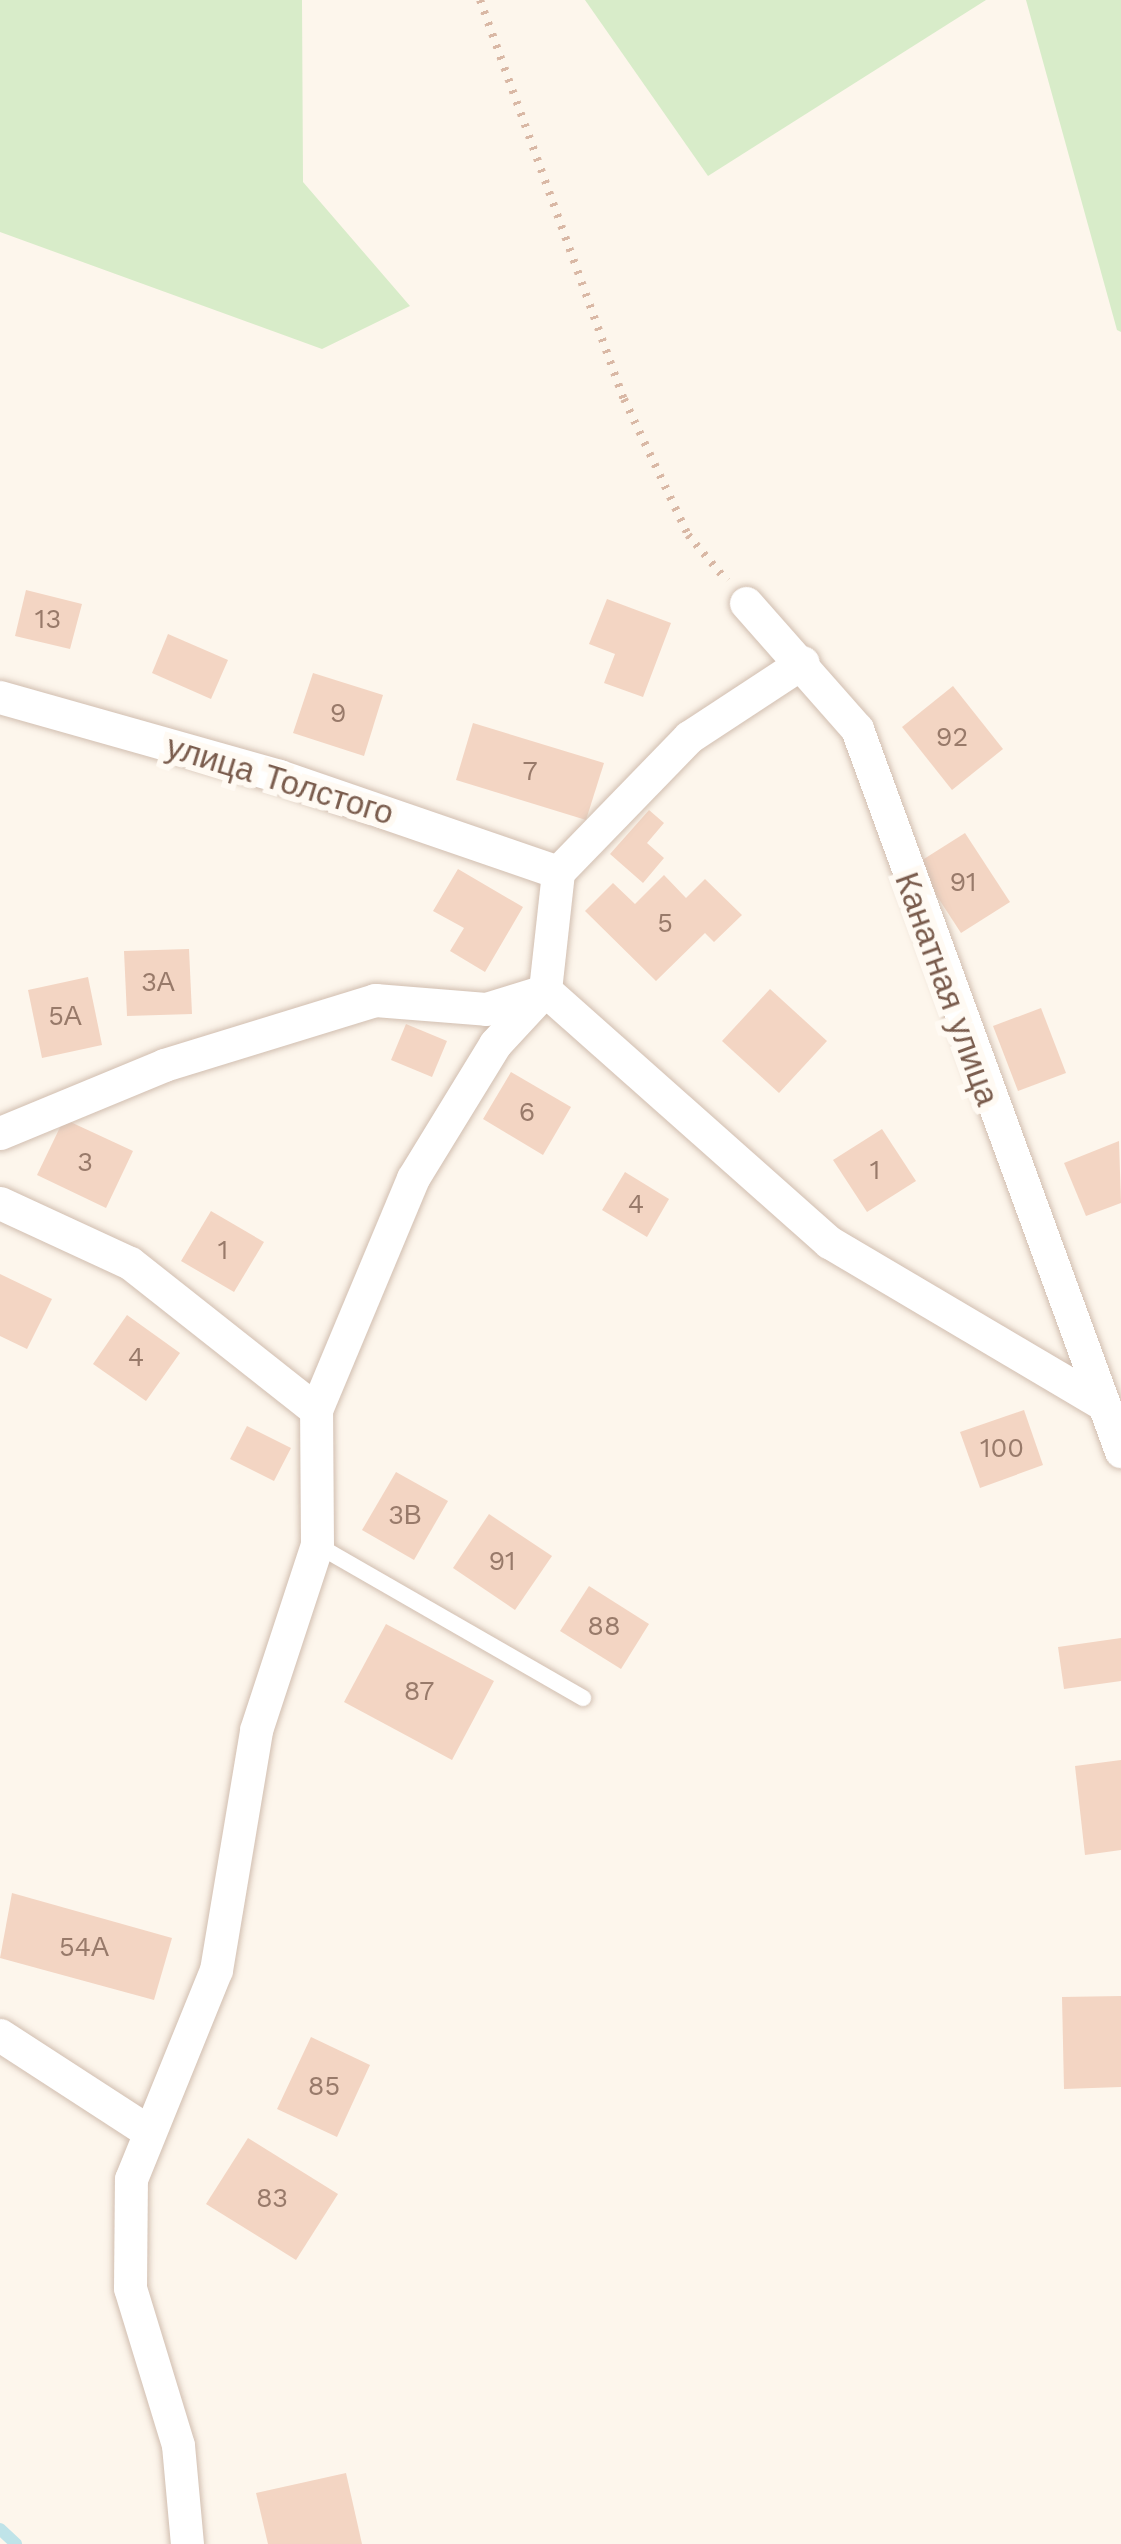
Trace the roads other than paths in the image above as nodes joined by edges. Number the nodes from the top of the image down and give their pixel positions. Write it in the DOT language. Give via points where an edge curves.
graph roads {
  1 [pos="746,603"];
  2 [pos="803,662"];
  3 [pos="0,697"];
  4 [pos="558,872"];
  5 [pos="545,990"];
  6 [pos="0,1133"];
  7 [pos="0,1203"];
  8 [pos="1102,1404"];
  9 [pos="316,1410"];
  10 [pos="1121,1451"];
  11 [pos="317,1545"];
  12 [pos="583,1698"];
  13 [pos="0,2035"];
  14 [pos="143,2128"];
  15 [pos="187,2544"];
  1 -- 2 [label="street, Канатная улица"];
  2 -- 4 [label="street" via="689,737"];
  2 -- 8 [label="street, Канатная улица" via="857,729"];
  3 -- 4 [label="street, улица Толстого" via="279,776"];
  4 -- 5 [label="street"];
  5 -- 6 [label="street" via="486,1009 375,1000 164,1064"];
  5 -- 8 [label="street" via="829,1242"];
  5 -- 9 [label="street" via="495,1044 413,1178"];
  7 -- 9 [label="street" via="130,1263"];
  8 -- 10 [label="street, Канатная улица"];
  9 -- 11 [label="street"];
  11 -- 12 [label="lane"];
  11 -- 14 [label="street" via="256,1730 216,1970"];
  13 -- 14 [label="street"];
  14 -- 15 [label="street" via="130,2288 178,2445"];
}
